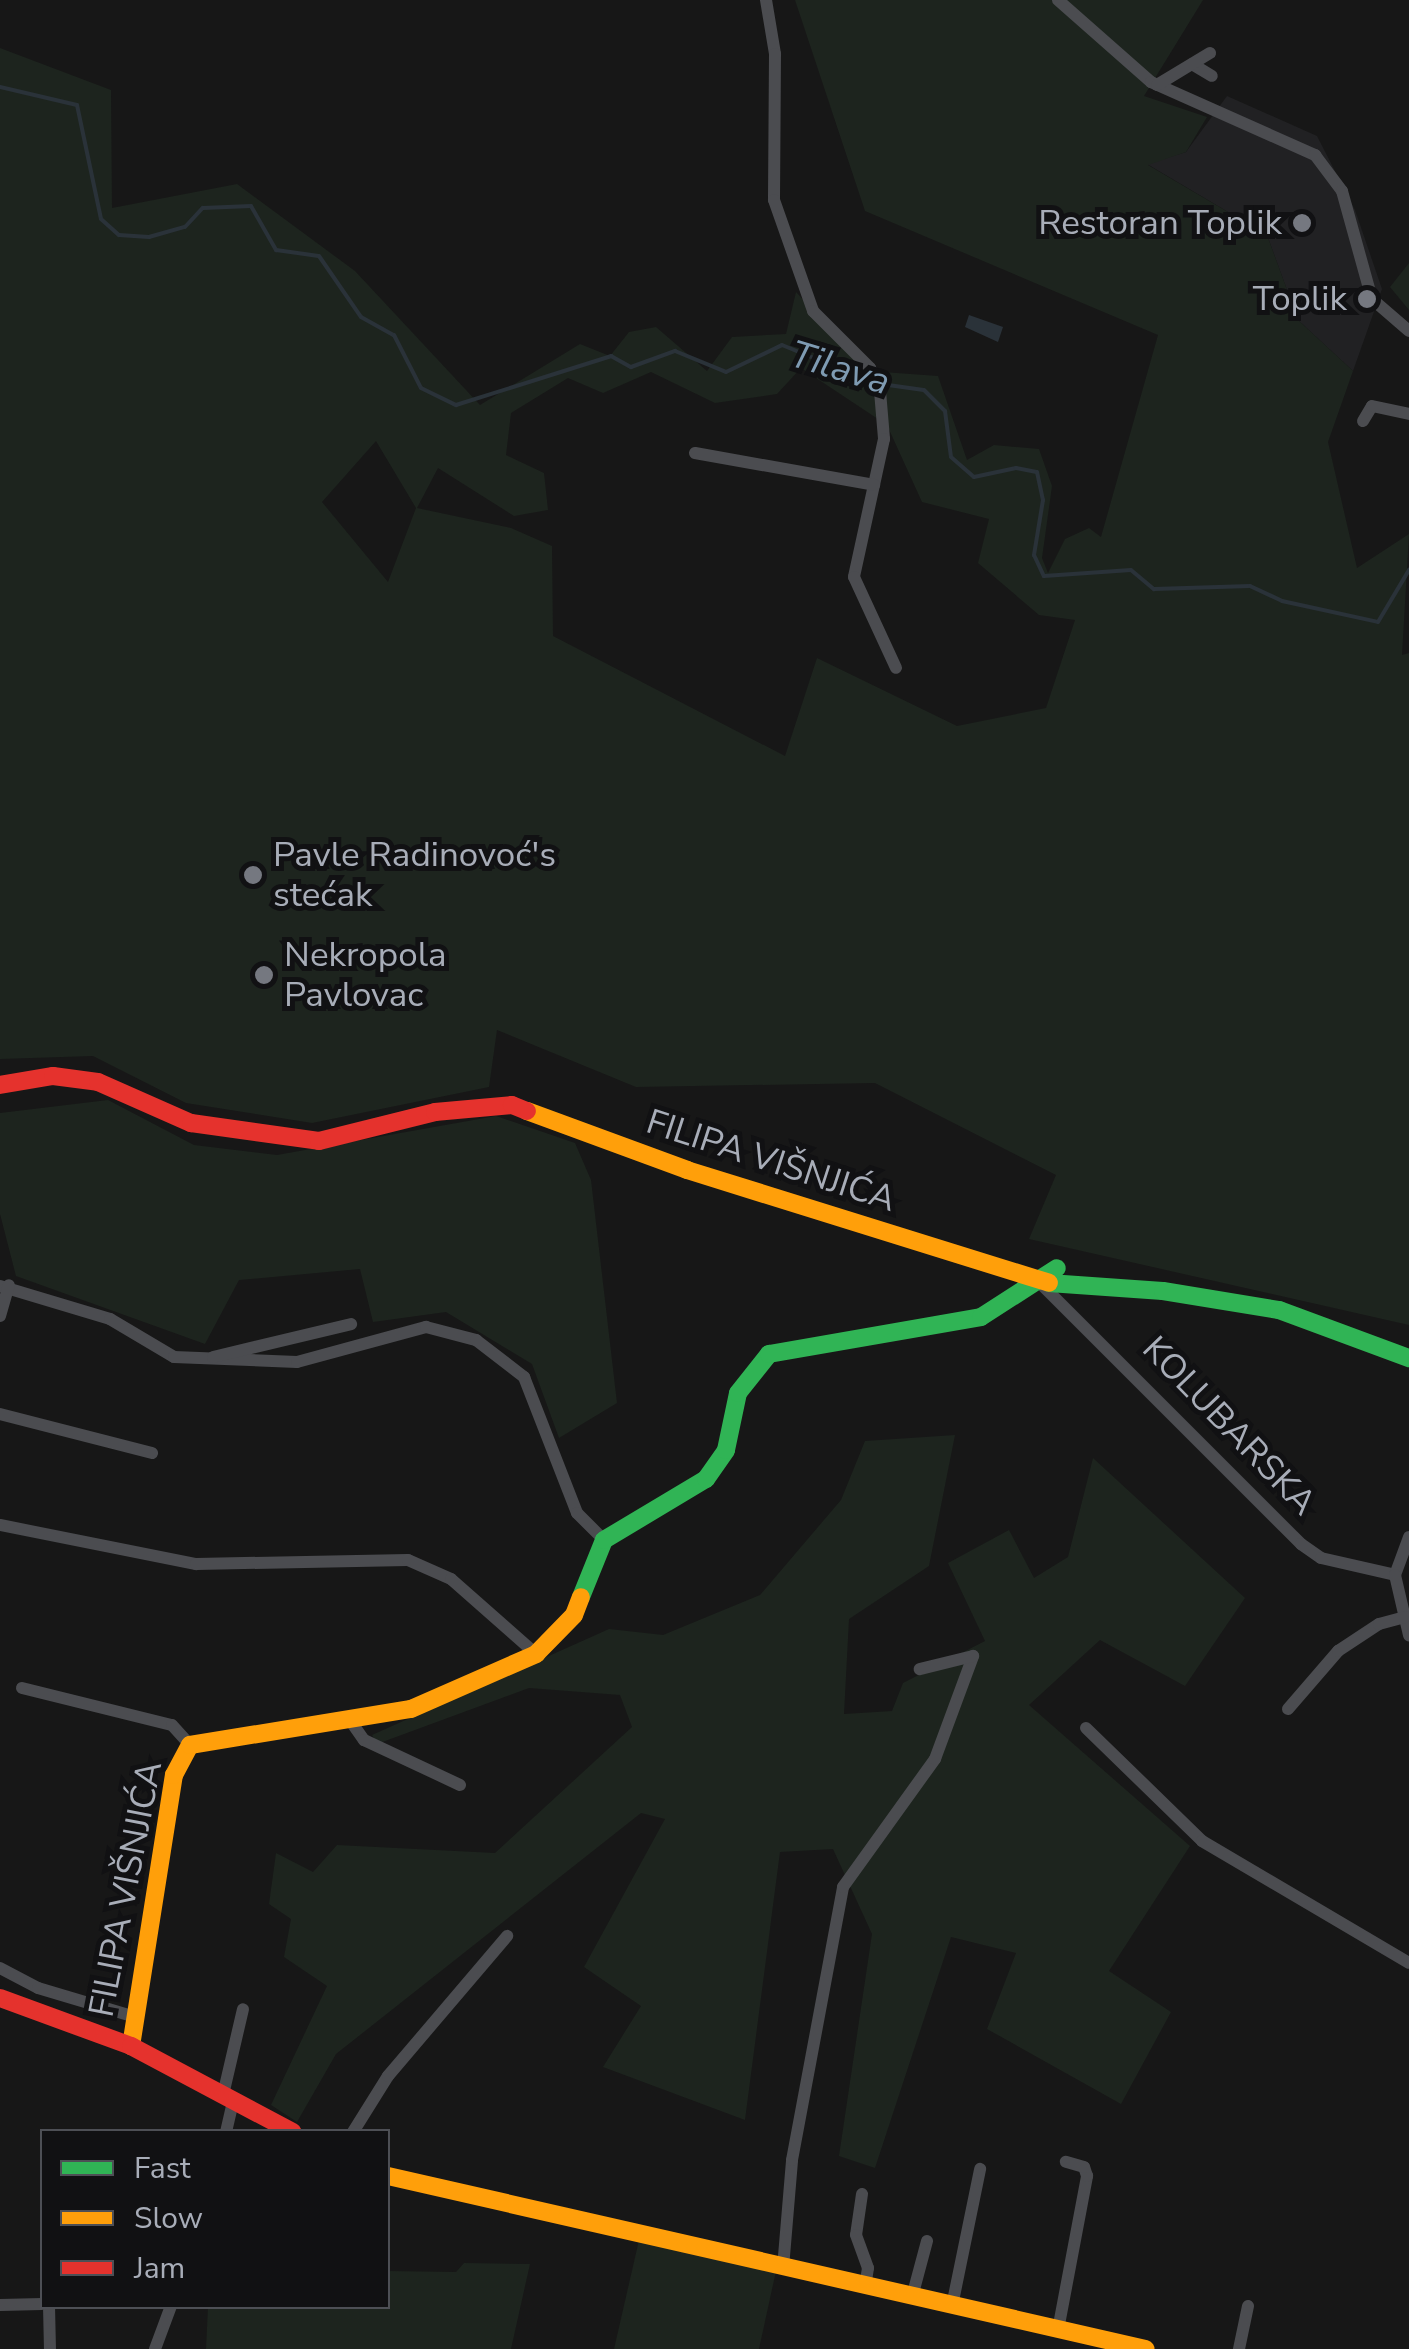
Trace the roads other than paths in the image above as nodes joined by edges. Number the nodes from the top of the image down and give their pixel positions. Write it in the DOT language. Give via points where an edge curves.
graph roads {
  1 [pos="766,0"];
  2 [pos="1058,0"];
  3 [pos="1210,53"];
  4 [pos="1192,64"];
  5 [pos="1212,76"];
  6 [pos="1156,85"];
  7 [pos="1388,318"];
  8 [pos="1409,331"];
  9 [pos="1409,343"];
  10 [pos="1409,414"];
  11 [pos="1363,421"];
  12 [pos="695,453"];
  13 [pos="874,485"];
  14 [pos="896,668"];
  15 [pos="0,1085"];
  16 [pos="1057,1268"];
  17 [pos="1039,1282"];
  18 [pos="5,1286"];
  19 [pos="0,1316"];
  20 [pos="351,1324"];
  21 [pos="1409,1358"];
  22 [pos="203,1360"];
  23 [pos="0,1414"];
  24 [pos="152,1454"];
  25 [pos="0,1525"];
  26 [pos="1409,1537"];
  27 [pos="604,1540"];
  28 [pos="1395,1575"];
  29 [pos="1405,1618"];
  30 [pos="1409,1635"];
  31 [pos="536,1654"];
  32 [pos="920,1669"];
  33 [pos="22,1688"];
  34 [pos="1288,1709"];
  35 [pos="352,1723"];
  36 [pos="1086,1728"];
  37 [pos="190,1746"];
  38 [pos="460,1784"];
  39 [pos="507,1936"];
  40 [pos="1409,1963"];
  41 [pos="0,1968"];
  42 [pos="0,1998"];
  43 [pos="243,2009"];
  44 [pos="132,2016"];
  45 [pos="131,2046"];
  46 [pos="228,2098"];
  47 [pos="226,2129"];
  48 [pos="287,2129"];
  49 [pos="354,2129"];
  50 [pos="1066,2162"];
  51 [pos="980,2169"];
  52 [pos="390,2176"];
  53 [pos="862,2194"];
  54 [pos="927,2241"];
  55 [pos="783,2268"];
  56 [pos="865,2286"];
  57 [pos="912,2297"];
  58 [pos="0,2305"];
  59 [pos="40,2305"];
  60 [pos="952,2306"];
  61 [pos="1248,2306"];
  62 [pos="46,2309"];
  63 [pos="170,2309"];
  64 [pos="1058,2330"];
  65 [pos="50,2349"];
  66 [pos="156,2349"];
  67 [pos="1146,2349"];
  68 [pos="1239,2349"];
  1 -- 13 [label="street" via="774,54 774,200 812,311 879,386 884,439"];
  2 -- 6 [label="street" via="1124,64"];
  3 -- 4 [label="street"];
  4 -- 5 [label="street"];
  4 -- 6 [label="street"];
  6 -- 7 [label="street" via="1315,155 1342,191 1372,299"];
  7 -- 8 [label="street"];
  7 -- 9 [label="street"];
  10 -- 11 [label="street" via="1372,406"];
  12 -- 13 [label="street"];
  13 -- 14 [label="street" via="854,577"];
  15 -- 17 [label="street, FILIPA VIŠNJIĆA" via="53,1076 98,1082 191,1123 319,1141 484,1104 533,1110 687,1170"];
  16 -- 17 [label="street"];
  17 -- 21 [label="street, FILIPA VIŠNJIĆA" via="1101,1292 1163,1290 1279,1310"];
  17 -- 27 [label="street" via="981,1318 769,1354 738,1392 726,1450 706,1479"];
  17 -- 28 [label="street, KOLUBARSKA" via="1301,1544 1321,1558"];
  18 -- 19 [label="street"];
  18 -- 22 [label="street" via="110,1319 174,1357"];
  20 -- 22 [label="street"];
  22 -- 27 [label="street" via="296,1362 426,1327 476,1340 524,1377 577,1513"];
  23 -- 24 [label="street"];
  25 -- 31 [label="street" via="196,1564 408,1560 451,1580"];
  26 -- 28 [label="street"];
  27 -- 31 [label="street, FILIPA VIŠNJIĆA" via="574,1615"];
  28 -- 29 [label="street"];
  29 -- 30 [label="street"];
  29 -- 34 [label="street" via="1379,1624 1338,1652"];
  31 -- 35 [label="street, FILIPA VIŠNJIĆA" via="411,1709"];
  32 -- 55 [label="street" via="973,1656 935,1758 843,1886 792,2160"];
  33 -- 37 [label="street, FILIPA VIŠNJIĆA" via="172,1725"];
  35 -- 37 [label="street, FILIPA VIŠNJIĆA" via="211,1737"];
  35 -- 38 [label="street" via="364,1740"];
  36 -- 40 [label="street" via="1202,1841"];
  37 -- 44 [label="street, FILIPA VIŠNJIĆA" via="174,1775"];
  39 -- 49 [label="street" via="388,2076"];
  41 -- 44 [label="street" via="38,1988"];
  42 -- 45 [label="street"];
  43 -- 46 [label="street"];
  44 -- 45 [label="street, FILIPA VIŠNJIĆA"];
  45 -- 46 [label="street"];
  46 -- 47 [label="street"];
  46 -- 48 [label="street"];
  50 -- 64 [label="street" via="1084,2167 1087,2176"];
  51 -- 60 [label="street"];
  52 -- 55 [label="street"];
  53 -- 56 [label="street" via="856,2235 868,2268"];
  54 -- 57 [label="street"];
  55 -- 56 [label="street"];
  56 -- 57 [label="street"];
  57 -- 60 [label="street"];
  58 -- 59 [label="street"];
  60 -- 64 [label="street"];
  61 -- 68 [label="street"];
  62 -- 65 [label="street"];
  63 -- 66 [label="street"];
  64 -- 67 [label="street"];
}
